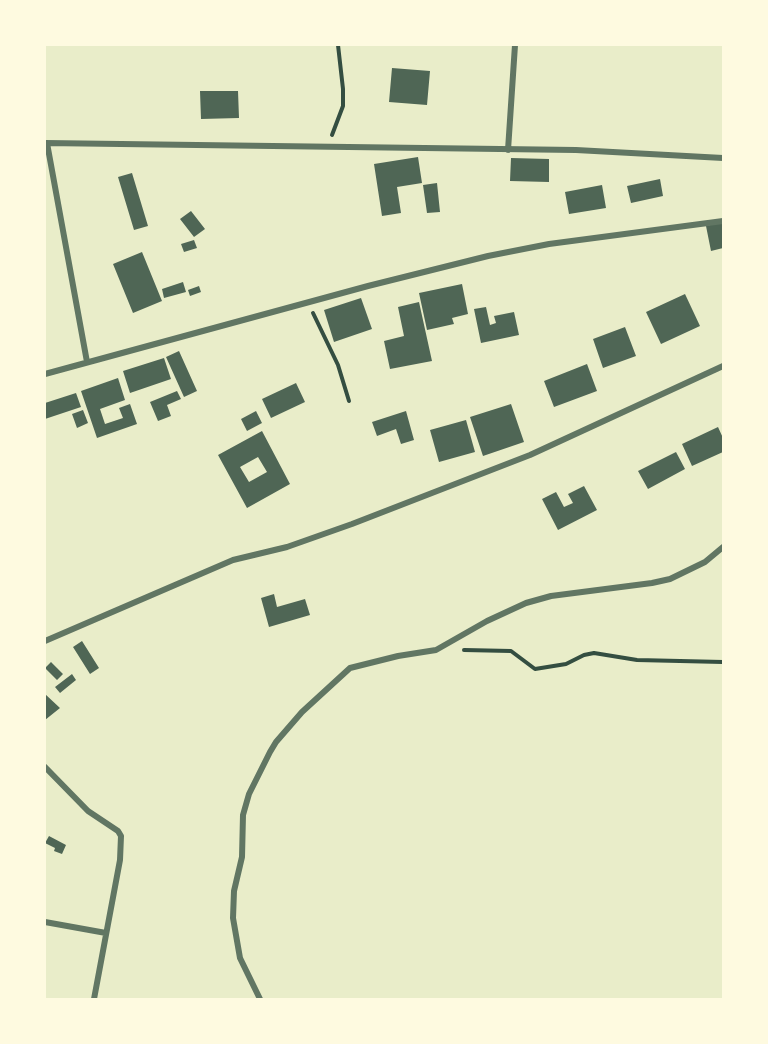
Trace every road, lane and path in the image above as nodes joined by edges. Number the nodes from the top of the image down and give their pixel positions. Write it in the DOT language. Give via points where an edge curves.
graph roads {
  1 [pos="338,45"];
  2 [pos="515,45"];
  3 [pos="46,143"];
  4 [pos="326,147"];
  5 [pos="508,150"];
  6 [pos="723,158"];
  7 [pos="723,221"];
  8 [pos="306,303"];
  9 [pos="87,362"];
  10 [pos="723,366"];
  11 [pos="45,374"];
  12 [pos="349,401"];
  13 [pos="723,547"];
  14 [pos="45,641"];
  15 [pos="436,650"];
  16 [pos="723,662"];
  17 [pos="45,767"];
  18 [pos="45,922"];
  19 [pos="106,933"];
  20 [pos="94,999"];
  21 [pos="260,999"];
  1 -- 4 [label="path" via="343,106"];
  2 -- 5 [label="street"];
  3 -- 4 [label="street"];
  3 -- 9 [label="street"];
  4 -- 5 [label="street"];
  5 -- 6 [label="street"];
  7 -- 8 [label="street" via="549,244"];
  8 -- 9 [label="street"];
  8 -- 12 [label="path" via="338,365"];
  9 -- 11 [label="street"];
  10 -- 14 [label="street" via="530,455 287,547 233,560"];
  13 -- 15 [label="street" via="705,562 670,579 526,603"];
  15 -- 16 [label="path" via="511,651 535,669 566,664 594,653 637,660"];
  15 -- 21 [label="street" via="365,663 345,671 295,720 265,761 243,815 233,918 240,958"];
  17 -- 19 [label="street" via="88,811 120,834 120,860"];
  18 -- 19 [label="street"];
  19 -- 20 [label="street"];
}
